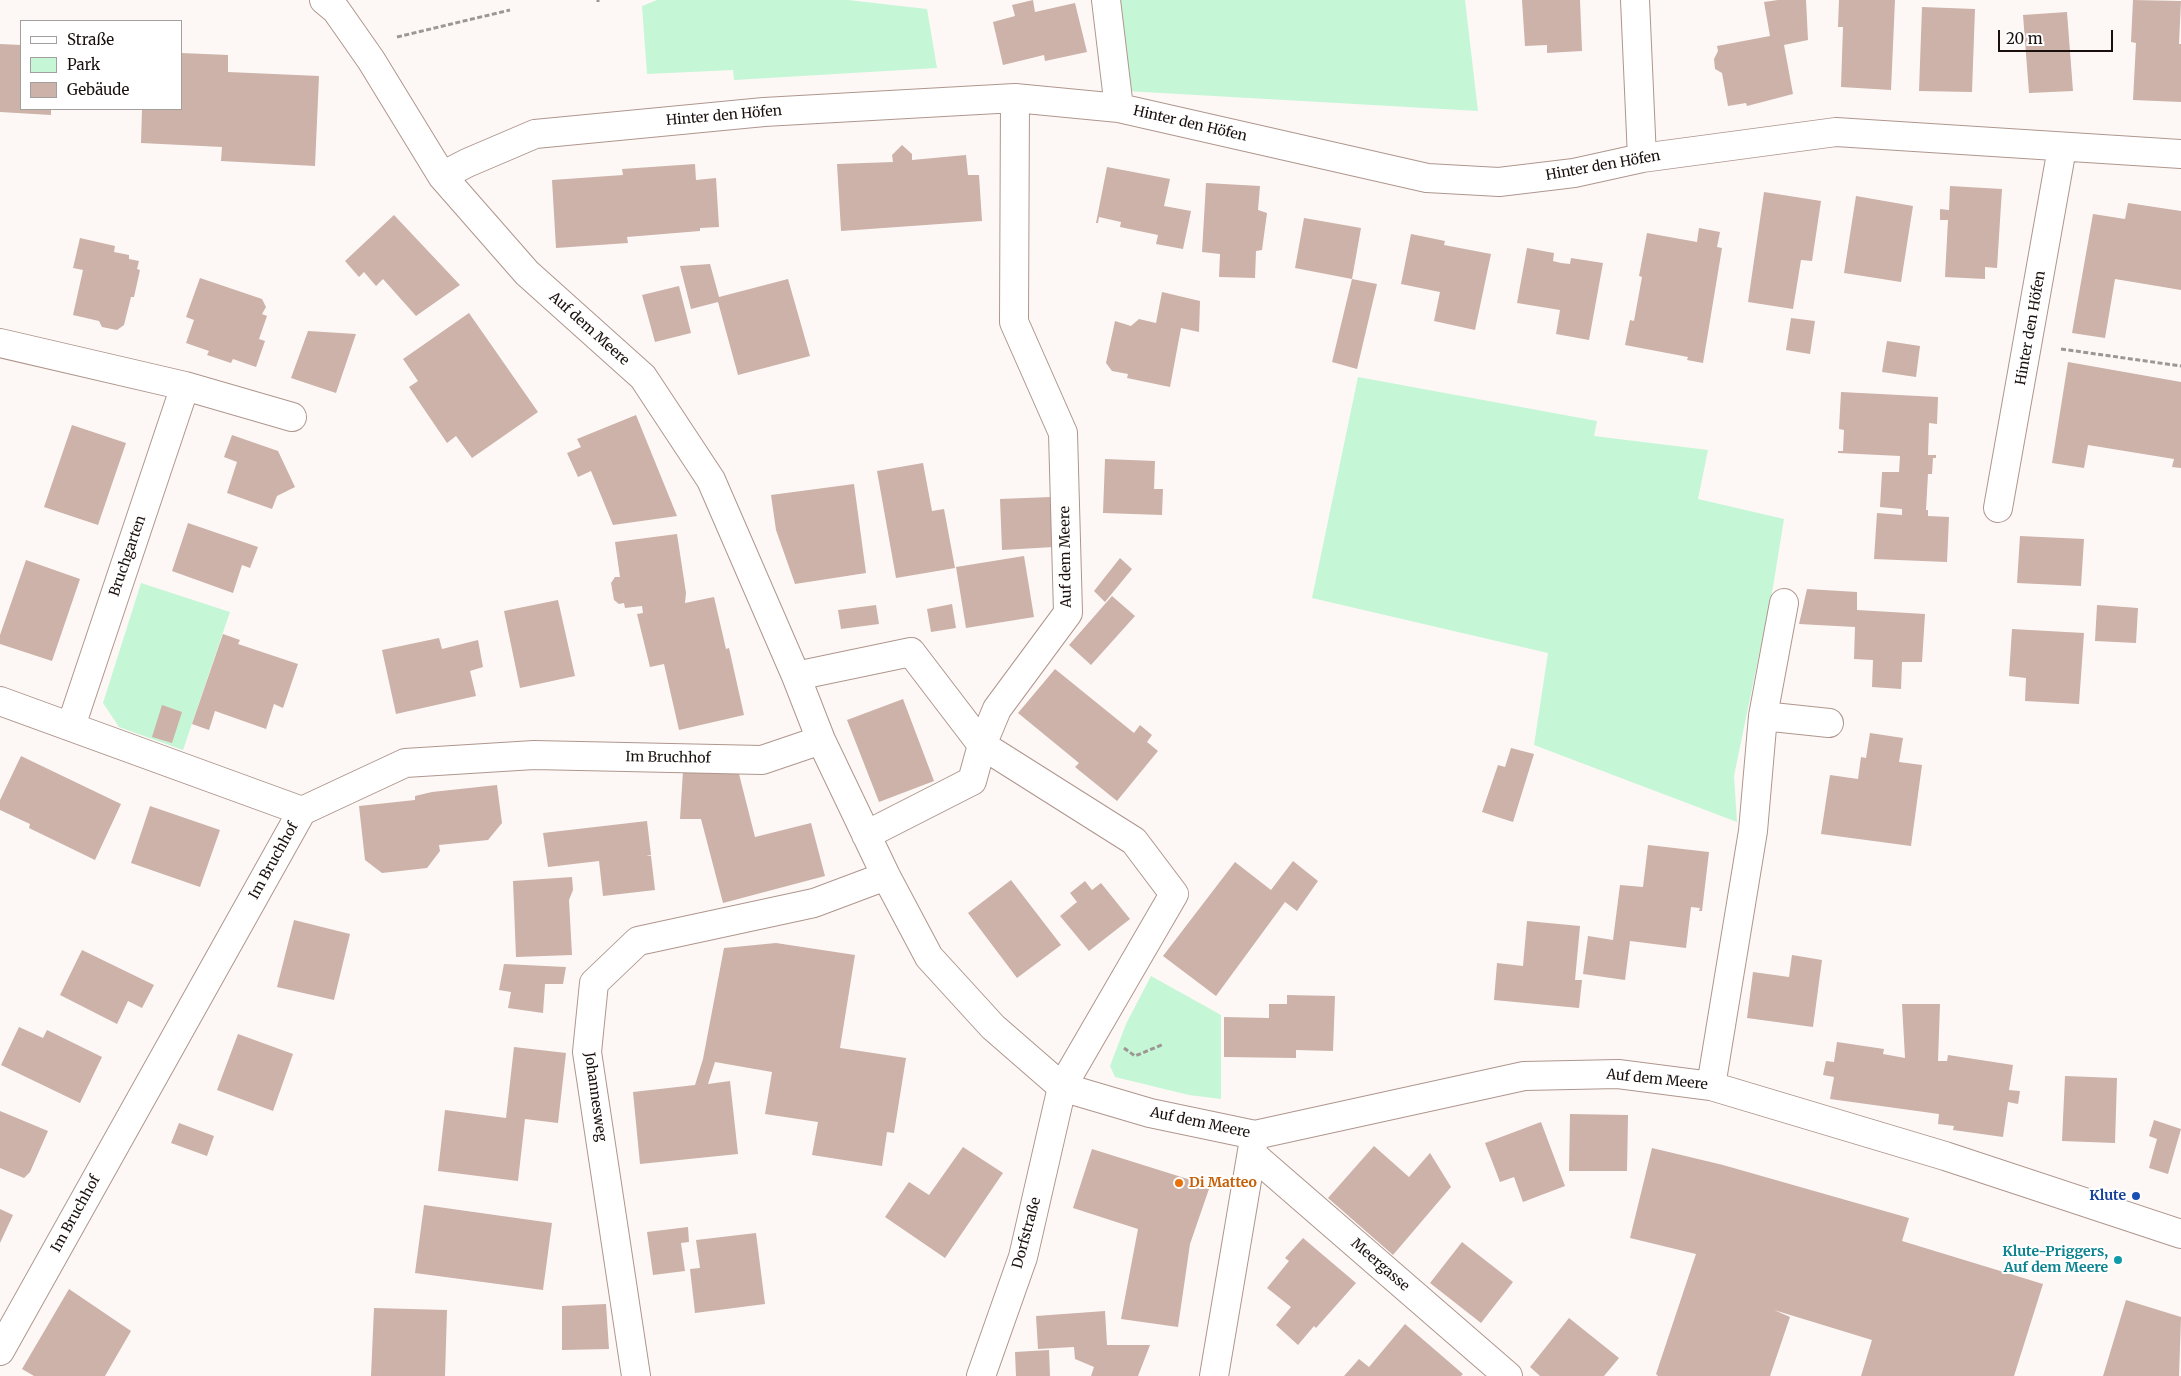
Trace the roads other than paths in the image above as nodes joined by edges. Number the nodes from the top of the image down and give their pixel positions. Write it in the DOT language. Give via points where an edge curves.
graph roads {
  1 [pos="1106,0"];
  2 [pos="1635,0"];
  3 [pos="330,5"];
  4 [pos="1015,98"];
  5 [pos="1120,108"];
  6 [pos="2062,148"];
  7 [pos="2181,154"];
  8 [pos="1642,158"];
  9 [pos="442,176"];
  10 [pos="0,343"];
  11 [pos="185,386"];
  12 [pos="292,418"];
  13 [pos="1998,508"];
  14 [pos="1784,603"];
  15 [pos="796,676"];
  16 [pos="0,700"];
  17 [pos="1763,716"];
  18 [pos="1829,723"];
  19 [pos="71,726"];
  20 [pos="821,740"];
  21 [pos="982,745"];
  22 [pos="302,811"];
  23 [pos="866,835"];
  24 [pos="886,876"];
  25 [pos="1711,1086"];
  26 [pos="1062,1087"];
  27 [pos="1253,1145"];
  28 [pos="2181,1234"];
  29 [pos="0,1351"];
  30 [pos="636,1376"];
  31 [pos="981,1376"];
  32 [pos="1214,1376"];
  33 [pos="1508,1376"];
  1 -- 5 [label="street, Hinter den Höfen"];
  2 -- 8 [label="street"];
  3 -- 9 [label="street, Auf dem Meere" via="371,60"];
  4 -- 5 [label="street, Hinter den Höfen"];
  4 -- 9 [label="street, Hinter den Höfen" via="764,112 535,134"];
  4 -- 21 [label="street, Auf dem Meere" via="1014,322 1063,433 1068,613 997,709"];
  5 -- 8 [label="street, Hinter den Höfen" via="1427,178 1499,182 1574,173"];
  6 -- 7 [label="street, Hinter den Höfen"];
  6 -- 8 [label="street, Hinter den Höfen" via="1836,132"];
  6 -- 13 [label="street, Hinter den Höfen"];
  9 -- 15 [label="street, Auf dem Meere" via="527,273 643,378 711,480"];
  10 -- 11 [label="street"];
  11 -- 12 [label="street"];
  11 -- 19 [label="street, Bruchgarten"];
  14 -- 17 [label="street"];
  15 -- 20 [label="street, Auf dem Meere"];
  15 -- 21 [label="street" via="912,652"];
  16 -- 19 [label="street"];
  17 -- 18 [label="street"];
  17 -- 25 [label="street" via="1753,830"];
  19 -- 22 [label="street"];
  20 -- 22 [label="street, Im Bruchhof" via="762,760 534,755 404,763"];
  20 -- 23 [label="street, Auf dem Meere"];
  21 -- 23 [label="street, Auf dem Meere" via="972,781"];
  21 -- 26 [label="street" via="1134,841 1174,894"];
  22 -- 29 [label="street, Im Bruchhof"];
  23 -- 24 [label="street, Auf dem Meere"];
  24 -- 26 [label="street, Auf dem Meere" via="929,957 993,1027"];
  24 -- 30 [label="street, Johannesweg" via="814,904 638,941 594,983 587,1052"];
  25 -- 27 [label="street, Auf dem Meere" via="1618,1074 1524,1076"];
  25 -- 28 [label="street, Auf dem Meere" via="1945,1156"];
  26 -- 27 [label="street, Auf dem Meere"];
  26 -- 31 [label="street, Dorfstraße" via="1022,1257"];
  27 -- 32 [label="street"];
  27 -- 33 [label="street, Meergasse"];
}
